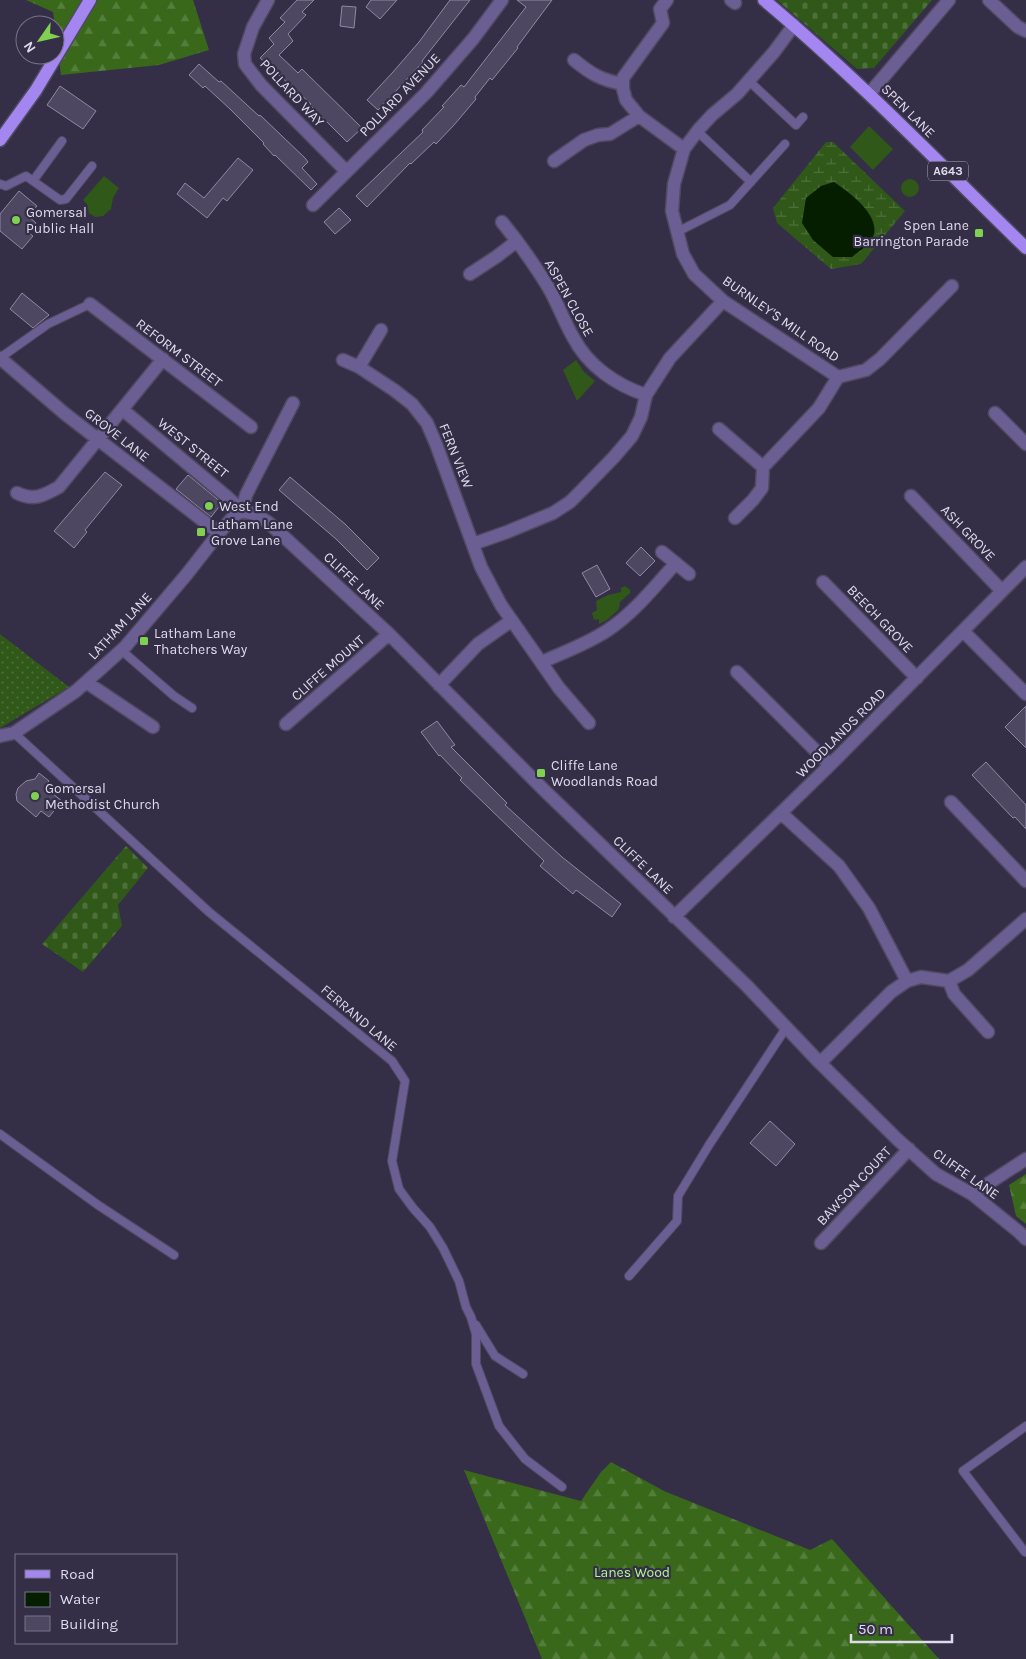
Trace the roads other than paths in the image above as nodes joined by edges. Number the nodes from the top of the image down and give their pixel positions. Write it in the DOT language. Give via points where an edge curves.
graph roads {
  1 [pos="90,0"];
  2 [pos="268,0"];
  3 [pos="502,0"];
  4 [pos="667,0"];
  5 [pos="764,0"];
  6 [pos="949,0"];
  7 [pos="989,0"];
  8 [pos="794,26"];
  9 [pos="1026,31"];
  10 [pos="574,60"];
  11 [pos="749,81"];
  12 [pos="623,84"];
  13 [pos="870,94"];
  14 [pos="639,116"];
  15 [pos="803,117"];
  16 [pos="697,131"];
  17 [pos="2,132"];
  18 [pos="62,141"];
  19 [pos="785,144"];
  20 [pos="684,149"];
  21 [pos="554,160"];
  22 [pos="92,166"];
  23 [pos="346,171"];
  24 [pos="33,181"];
  25 [pos="750,182"];
  26 [pos="0,184"];
  27 [pos="313,205"];
  28 [pos="502,222"];
  29 [pos="677,232"];
  30 [pos="517,241"];
  31 [pos="1026,248"];
  32 [pos="470,274"];
  33 [pos="952,286"];
  34 [pos="724,301"];
  35 [pos="90,304"];
  36 [pos="381,330"];
  37 [pos="0,358"];
  38 [pos="163,359"];
  39 [pos="343,360"];
  40 [pos="359,367"];
  41 [pos="838,376"];
  42 [pos="646,395"];
  43 [pos="293,403"];
  44 [pos="123,410"];
  45 [pos="995,413"];
  46 [pos="251,427"];
  47 [pos="719,429"];
  48 [pos="97,439"];
  49 [pos="1026,444"];
  50 [pos="763,467"];
  51 [pos="17,493"];
  52 [pos="912,496"];
  53 [pos="242,511"];
  54 [pos="735,518"];
  55 [pos="219,534"];
  56 [pos="473,544"];
  57 [pos="662,552"];
  58 [pos="676,563"];
  59 [pos="1026,568"];
  60 [pos="689,574"];
  61 [pos="823,582"];
  62 [pos="1002,591"];
  63 [pos="512,621"];
  64 [pos="963,630"];
  65 [pos="389,634"];
  66 [pos="121,650"];
  67 [pos="542,662"];
  68 [pos="737,672"];
  69 [pos="917,678"];
  70 [pos="86,682"];
  71 [pos="440,684"];
  72 [pos="1026,694"];
  73 [pos="192,708"];
  74 [pos="589,723"];
  75 [pos="286,724"];
  76 [pos="153,727"];
  77 [pos="14,733"];
  78 [pos="0,736"];
  79 [pos="830,765"];
  80 [pos="951,802"];
  81 [pos="781,813"];
  82 [pos="1026,881"];
  83 [pos="674,917"];
  84 [pos="1026,918"];
  85 [pos="907,981"];
  86 [pos="949,981"];
  87 [pos="786,1028"];
  88 [pos="988,1032"];
  89 [pos="820,1063"];
  90 [pos="0,1134"];
  91 [pos="909,1150"];
  92 [pos="1026,1159"];
  93 [pos="972,1194"];
  94 [pos="1026,1239"];
  95 [pos="821,1243"];
  96 [pos="174,1255"];
  97 [pos="629,1276"];
  98 [pos="471,1317"];
  99 [pos="523,1374"];
  100 [pos="1026,1426"];
  101 [pos="562,1487"];
  102 [pos="1025,1552"];
  1 -- 17 [label="main road" via="36,90"];
  2 -- 23 [label="street, POLLARD WAY" via="244,54 245,64"];
  3 -- 23 [label="street, POLLARD AVENUE" via="426,92"];
  4 -- 12 [label="street" via="660,9 662,23 623,78"];
  5 -- 8 [label="main road, SPEN LANE / A643"];
  6 -- 13 [label="street"];
  7 -- 9 [label="street"];
  8 -- 11 [label="street, BURNLEY'S MILL ROAD"];
  8 -- 13 [label="main road, SPEN LANE / A643"];
  10 -- 12 [label="street" via="601,79"];
  11 -- 15 [label="lane" via="796,125"];
  11 -- 16 [label="street, BURNLEY'S MILL ROAD"];
  12 -- 14 [label="street" via="626,100"];
  13 -- 31 [label="main road, SPEN LANE / A643"];
  14 -- 20 [label="street"];
  14 -- 21 [label="street" via="610,134 584,140"];
  16 -- 20 [label="street, BURNLEY'S MILL ROAD"];
  16 -- 25 [label="lane"];
  18 -- 24 [label="lane"];
  19 -- 25 [label="lane"];
  20 -- 29 [label="street, BURNLEY'S MILL ROAD" via="674,184 672,211"];
  22 -- 24 [label="lane" via="66,199 60,200"];
  23 -- 27 [label="street, POLLARD AVENUE"];
  24 -- 26 [label="lane" via="26,176 6,186"];
  25 -- 29 [label="lane" via="730,205"];
  28 -- 30 [label="street, ASPEN CLOSE"];
  29 -- 34 [label="street, BURNLEY'S MILL ROAD" via="683,254 694,274"];
  30 -- 32 [label="street"];
  30 -- 42 [label="street, ASPEN CLOSE" via="552,293 573,338 588,359 615,381"];
  33 -- 41 [label="street, BURNLEY'S MILL ROAD" via="880,359 866,370"];
  34 -- 41 [label="street, BURNLEY'S MILL ROAD"];
  34 -- 42 [label="street" via="670,358"];
  35 -- 37 [label="lane, GROVE LANE" via="48,324"];
  35 -- 38 [label="street, REFORM STREET"];
  36 -- 40 [label="street"];
  37 -- 48 [label="street, GROVE LANE"];
  38 -- 44 [label="street"];
  38 -- 46 [label="street, REFORM STREET"];
  39 -- 40 [label="street, FERN VIEW"];
  40 -- 56 [label="street, FERN VIEW" via="412,404 427,423"];
  41 -- 50 [label="street" via="819,408"];
  42 -- 56 [label="street" via="632,436 570,502 533,522"];
  43 -- 53 [label="street" via="246,495"];
  44 -- 48 [label="street"];
  44 -- 53 [label="street, WEST STREET"];
  45 -- 49 [label="street"];
  47 -- 50 [label="street"];
  48 -- 51 [label="street" via="59,487 44,496 27,498"];
  48 -- 55 [label="street, GROVE LANE"];
  50 -- 54 [label="street" via="762,488"];
  52 -- 62 [label="street, ASH GROVE"];
  53 -- 55 [label="street, LATHAM LANE"];
  53 -- 65 [label="street, CLIFFE LANE" via="257,515 269,524"];
  55 -- 66 [label="street, LATHAM LANE"];
  56 -- 63 [label="street, FERN VIEW" via="481,566"];
  57 -- 58 [label="street"];
  58 -- 60 [label="street"];
  58 -- 67 [label="street" via="610,629"];
  59 -- 62 [label="street, WOODLANDS ROAD"];
  61 -- 69 [label="street, BEECH GROVE"];
  62 -- 64 [label="street, WOODLANDS ROAD"];
  63 -- 67 [label="street, FERN VIEW"];
  63 -- 71 [label="street" via="478,644"];
  64 -- 69 [label="street, WOODLANDS ROAD"];
  64 -- 72 [label="street"];
  65 -- 71 [label="street, CLIFFE LANE"];
  65 -- 75 [label="street, CLIFFE MOUNT"];
  66 -- 70 [label="street, LATHAM LANE"];
  66 -- 73 [label="lane"];
  67 -- 74 [label="street, FERN VIEW"];
  68 -- 79 [label="street"];
  69 -- 79 [label="street, WOODLANDS ROAD"];
  70 -- 76 [label="street"];
  70 -- 77 [label="street, LATHAM LANE"];
  71 -- 83 [label="street, CLIFFE LANE"];
  77 -- 78 [label="street, LATHAM LANE"];
  77 -- 98 [label="lane, FERRAND LANE" via="209,912 392,1061 405,1081 392,1161 399,1189 443,1248 460,1281"];
  79 -- 81 [label="street, WOODLANDS ROAD"];
  80 -- 82 [label="street"];
  81 -- 83 [label="street, WOODLANDS ROAD"];
  81 -- 85 [label="street" via="840,866 869,908"];
  83 -- 87 [label="street, CLIFFE LANE"];
  84 -- 86 [label="street" via="968,970"];
  85 -- 86 [label="street" via="921,977"];
  85 -- 89 [label="street" via="891,992"];
  86 -- 88 [label="street" via="954,994"];
  87 -- 89 [label="street, CLIFFE LANE"];
  87 -- 97 [label="lane" via="678,1196 677,1221"];
  89 -- 91 [label="street, CLIFFE LANE"];
  90 -- 96 [label="lane"];
  91 -- 93 [label="street, CLIFFE LANE" via="936,1174"];
  91 -- 95 [label="street, BAWSON COURT"];
  92 -- 93 [label="street"];
  93 -- 94 [label="street, CLIFFE LANE"];
  98 -- 99 [label="lane" via="495,1356"];
  98 -- 101 [label="lane, FERRAND LANE" via="476,1334 476,1364 500,1426 525,1459"];
  100 -- 102 [label="lane" via="963,1470"];
}
